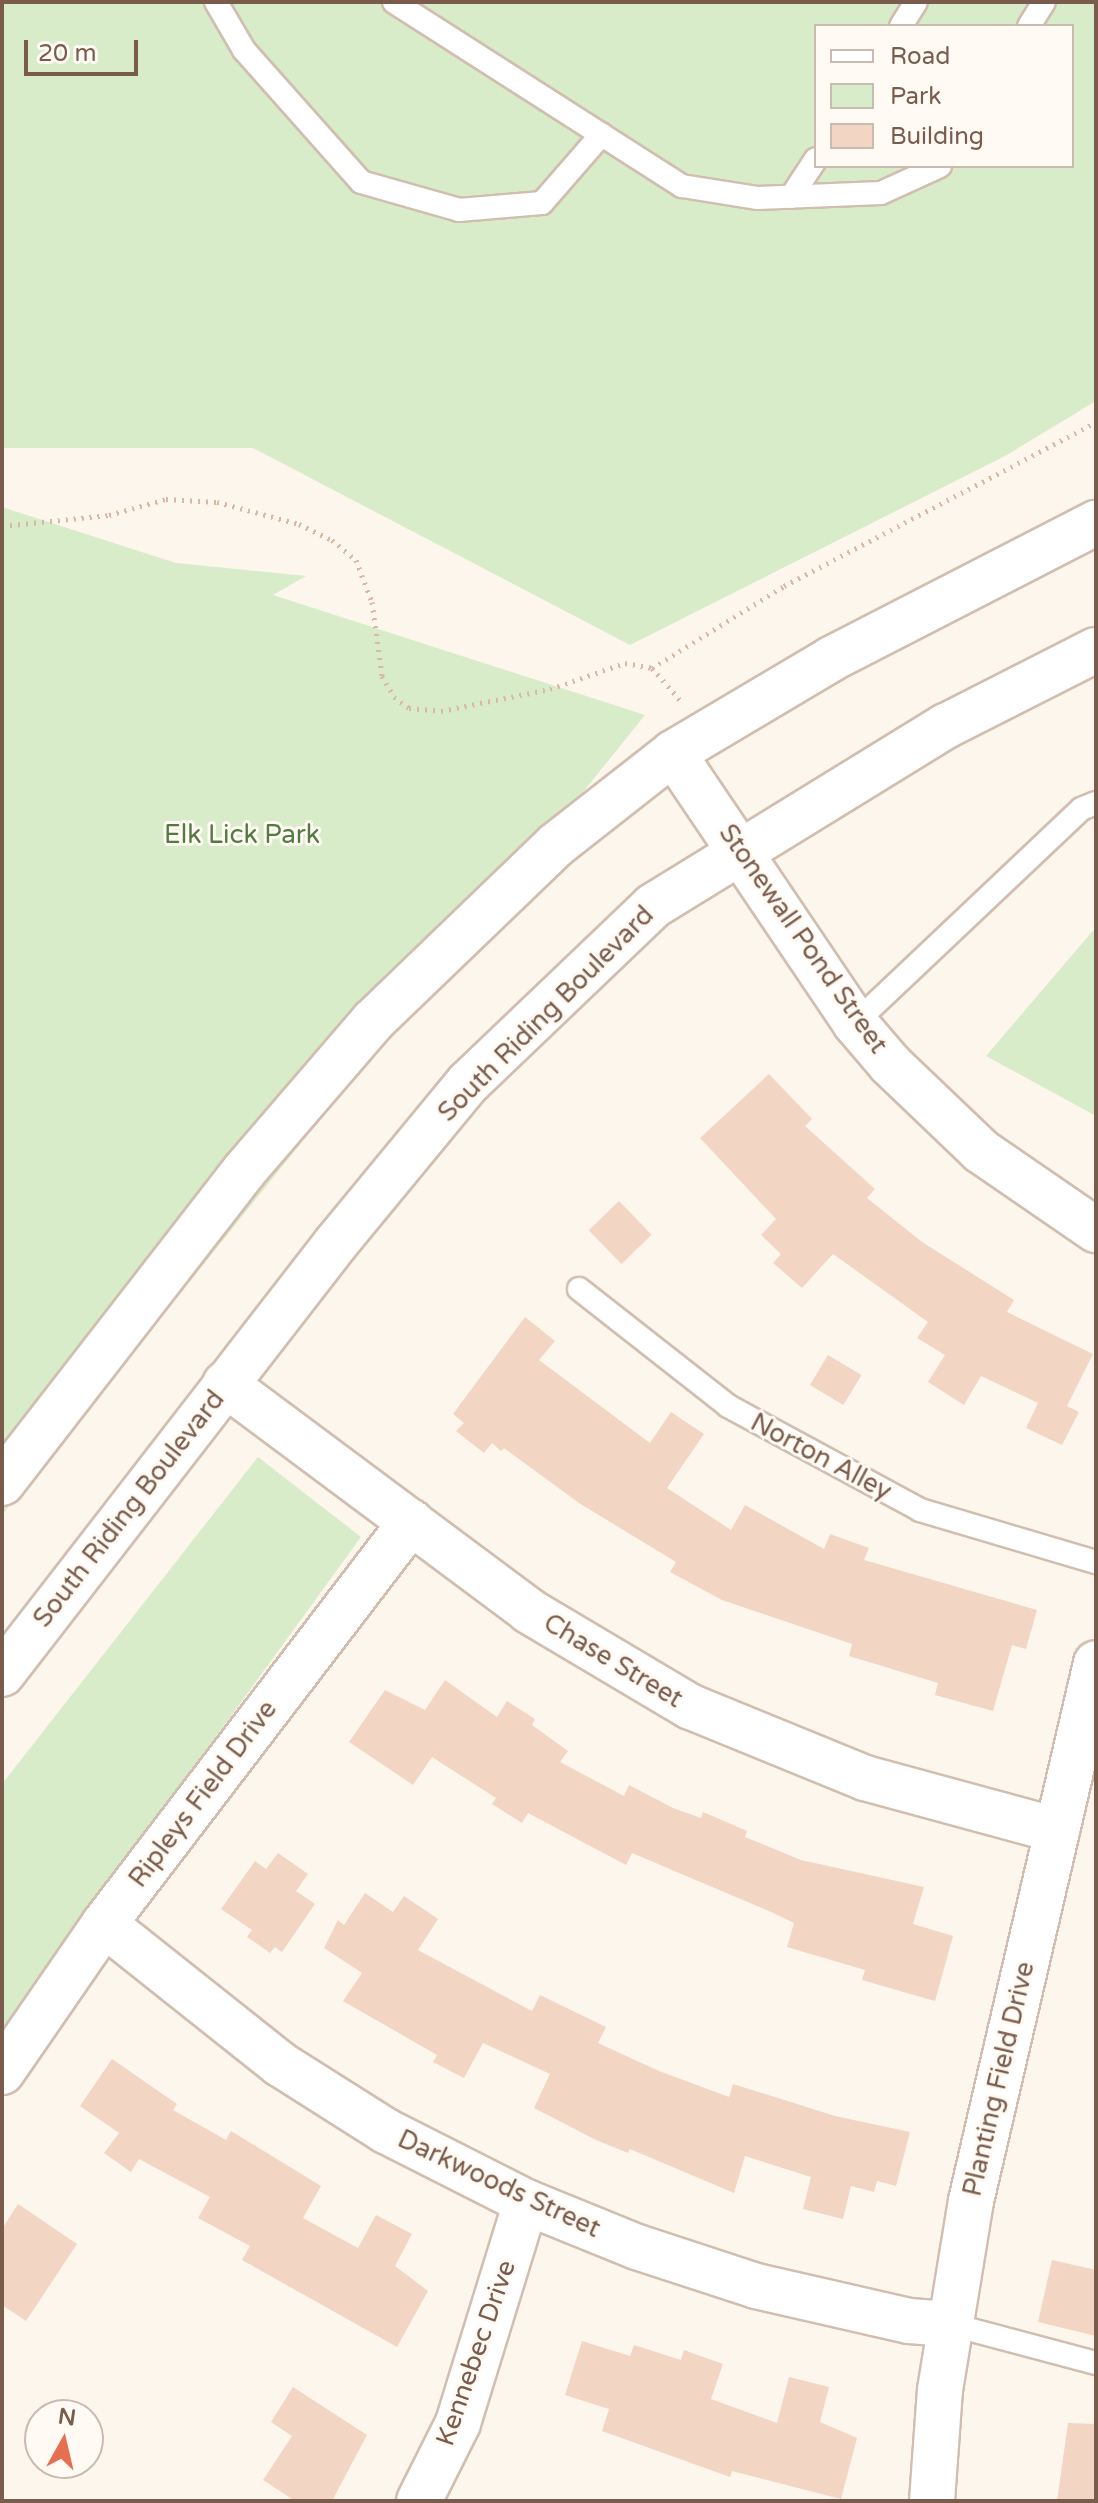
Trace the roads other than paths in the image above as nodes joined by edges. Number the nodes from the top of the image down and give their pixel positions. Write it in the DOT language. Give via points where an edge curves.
graph roads {
  1 [pos="216,2"];
  2 [pos="394,2"];
  3 [pos="916,2"];
  4 [pos="1044,2"];
  5 [pos="902,24"];
  6 [pos="1030,24"];
  7 [pos="602,134"];
  8 [pos="814,162"];
  9 [pos="936,168"];
  10 [pos="791,197"];
  11 [pos="1096,523"];
  12 [pos="1096,650"];
  13 [pos="673,753"];
  14 [pos="1096,803"];
  15 [pos="743,851"];
  16 [pos="855,1023"];
  17 [pos="1096,1230"];
  18 [pos="579,1289"];
  19 [pos="225,1384"];
  20 [pos="2,1483"];
  21 [pos="411,1522"];
  22 [pos="1096,1562"];
  23 [pos="1096,1663"];
  24 [pos="2,1674"];
  25 [pos="1057,1830"];
  26 [pos="104,1924"];
  27 [pos="2,2072"];
  28 [pos="526,2202"];
  29 [pos="949,2324"];
  30 [pos="1096,2363"];
  31 [pos="419,2501"];
  32 [pos="932,2501"];
  1 -- 7 [label="lane" via="244,50 361,182 459,210 542,203"];
  2 -- 7 [label="lane"];
  3 -- 5 [label="lane"];
  4 -- 6 [label="lane"];
  7 -- 10 [label="lane" via="682,186 758,198"];
  8 -- 10 [label="lane"];
  9 -- 10 [label="lane" via="881,193"];
  11 -- 13 [label="street" via="831,659"];
  12 -- 15 [label="street, South Riding Boulevard" via="946,726"];
  13 -- 15 [label="street, Stonewall Pond Street"];
  13 -- 20 [label="street" via="557,844 373,1021 244,1171"];
  14 -- 16 [label="lane" via="1081,809"];
  15 -- 16 [label="street, Stonewall Pond Street"];
  15 -- 19 [label="street, South Riding Boulevard" via="653,906 468,1083"];
  16 -- 17 [label="street, Stonewall Pond Street" via="934,1110 981,1151"];
  18 -- 22 [label="lane, Norton Alley" via="728,1406 920,1510"];
  19 -- 21 [label="street, Chase Street"];
  19 -- 24 [label="street, South Riding Boulevard"];
  21 -- 25 [label="street, Chase Street" via="529,1611 691,1707 865,1778"];
  21 -- 26 [label="street, Ripleys Field Drive"];
  23 -- 25 [label="street, Planting Field Drive"];
  25 -- 29 [label="street, Planting Field Drive" via="971,2201"];
  26 -- 27 [label="street, Ripleys Field Drive"];
  26 -- 28 [label="street, Darkwoods Street" via="280,2064 386,2131"];
  28 -- 29 [label="street, Darkwoods Street" via="637,2247 756,2286 909,2321"];
  28 -- 31 [label="street, Kennebec Drive" via="458,2423"];
  29 -- 30 [label="lane"];
  29 -- 32 [label="street, Planting Field Drive"];
}
